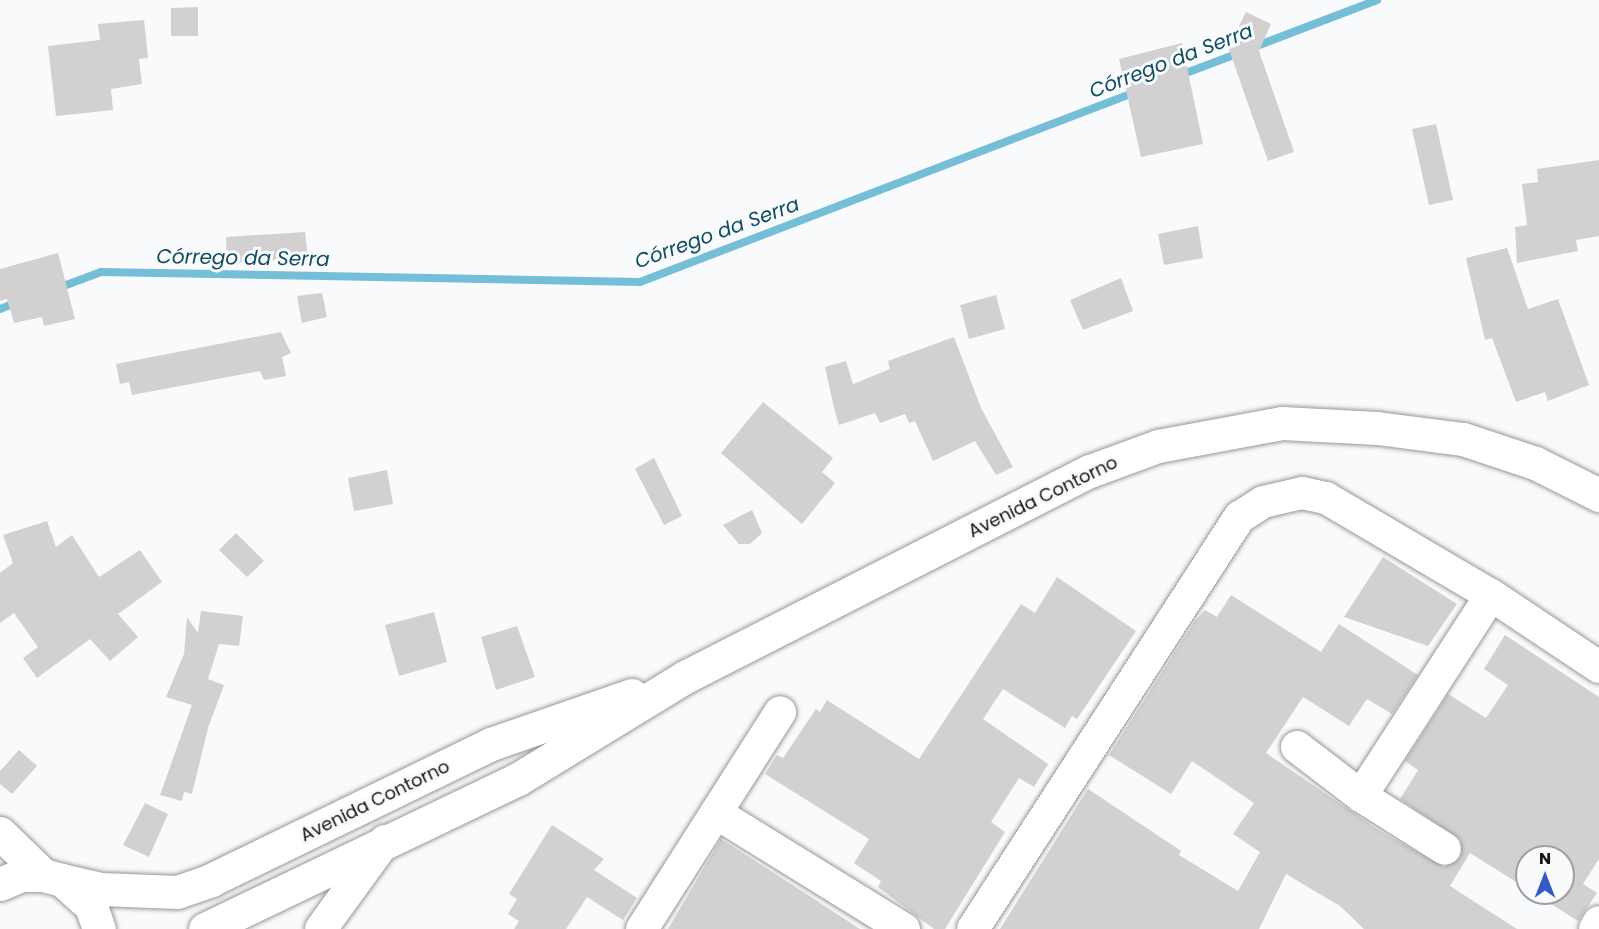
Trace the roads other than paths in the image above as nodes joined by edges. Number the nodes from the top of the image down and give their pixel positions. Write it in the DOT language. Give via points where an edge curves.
graph roads {
  1 [pos="1599,495"];
  2 [pos="1491,596"];
  3 [pos="1599,667"];
  4 [pos="685,677"];
  5 [pos="780,712"];
  6 [pos="1297,747"];
  7 [pos="1361,796"];
  8 [pos="716,813"];
  9 [pos="0,833"];
  10 [pos="385,842"];
  11 [pos="1445,849"];
  12 [pos="53,877"];
  13 [pos="0,884"];
  14 [pos="1599,922"];
  15 [pos="99,929"];
  16 [pos="205,929"];
  17 [pos="321,929"];
  18 [pos="642,929"];
  19 [pos="904,929"];
  20 [pos="973,929"];
  21 [pos="1594,929"];
  1 -- 4 [label="main road, Avenida Contorno" via="1534,463 1462,439 1377,428 1282,423 1201,437 1158,446 1090,471"];
  2 -- 3 [label="street"];
  2 -- 7 [label="street"];
  2 -- 20 [label="street" via="1326,498 1302,493 1282,495 1240,516"];
  4 -- 10 [label="main road, Avenida Contorno" via="518,778"];
  4 -- 12 [label="main road, Avenida Contorno" via="491,744 211,880 177,892 101,889"];
  5 -- 8 [label="street"];
  6 -- 7 [label="street"];
  7 -- 11 [label="street"];
  8 -- 18 [label="street"];
  8 -- 19 [label="street"];
  9 -- 12 [label="main road"];
  10 -- 16 [label="main road, Avenida Contorno"];
  10 -- 17 [label="street"];
  12 -- 13 [label="main road" via="21,875"];
  12 -- 15 [label="main road" via="91,906"];
  14 -- 21 [label="street"];
}
